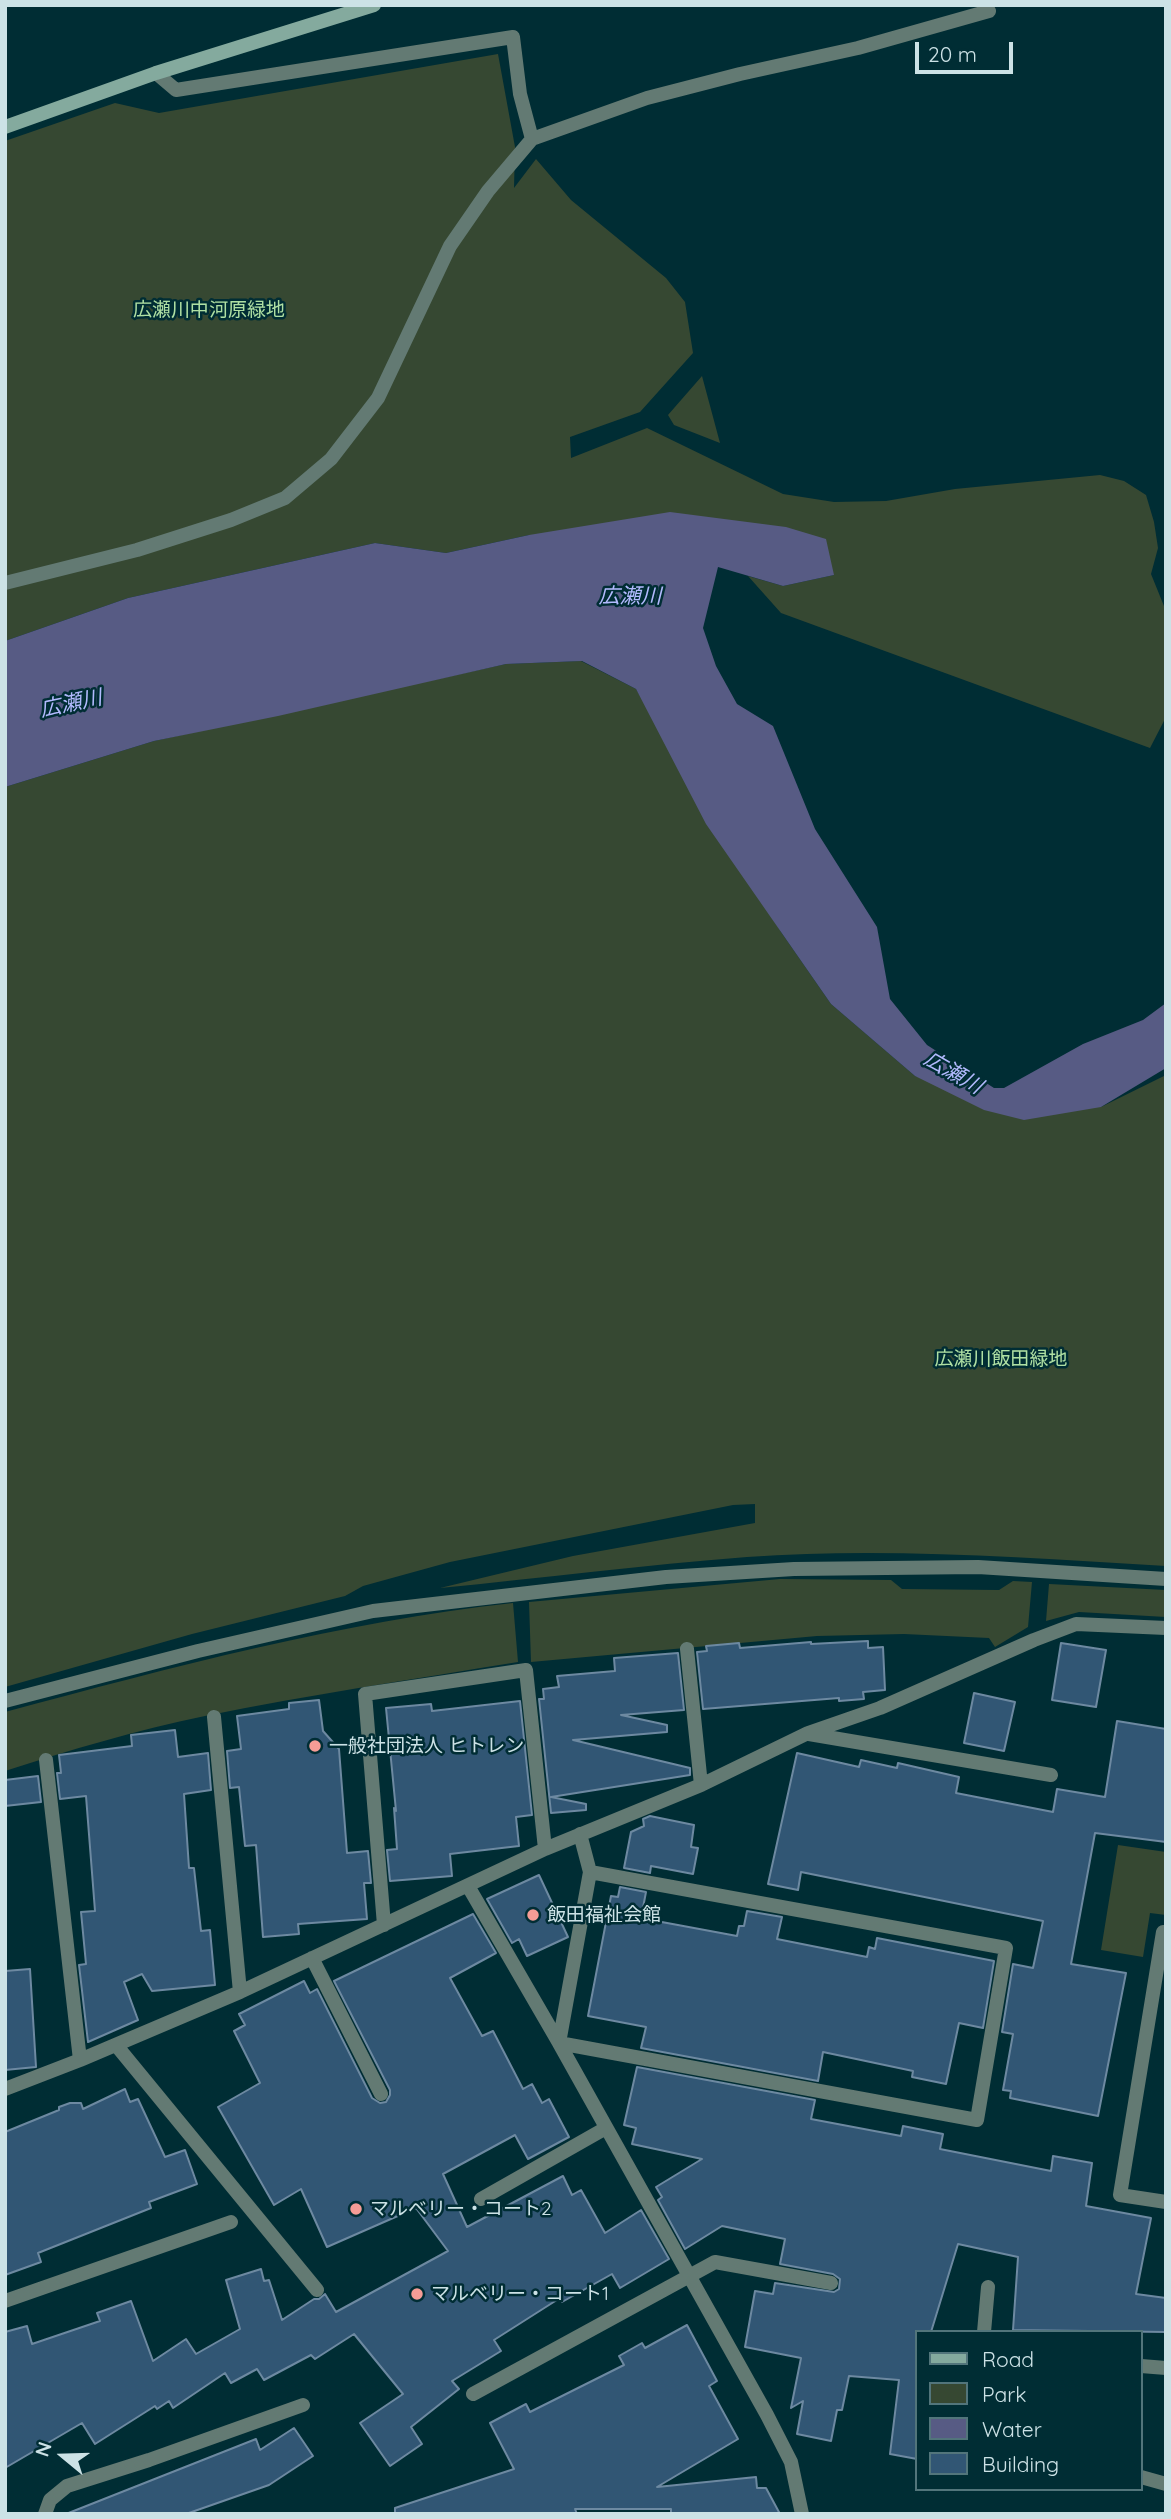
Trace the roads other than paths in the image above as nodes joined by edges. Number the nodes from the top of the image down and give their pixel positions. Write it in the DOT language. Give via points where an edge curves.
graph roads {
  1 [pos="374,5"];
  2 [pos="989,12"];
  3 [pos="156,73"];
  4 [pos="5,127"];
  5 [pos="532,139"];
  6 [pos="5,583"];
  7 [pos="1166,1579"];
  8 [pos="1166,1628"];
  9 [pos="687,1649"];
  10 [pos="5,1701"];
  11 [pos="214,1717"];
  12 [pos="808,1733"];
  13 [pos="46,1760"];
  14 [pos="1051,1775"];
  15 [pos="701,1785"];
  16 [pos="579,1834"];
  17 [pos="545,1849"];
  18 [pos="590,1872"];
  19 [pos="468,1886"];
  20 [pos="384,1925"];
  21 [pos="1166,1932"];
  22 [pos="312,1958"];
  23 [pos="240,1992"];
  24 [pos="559,2043"];
  25 [pos="116,2045"];
  26 [pos="80,2060"];
  27 [pos="5,2089"];
  28 [pos="381,2094"];
  29 [pos="606,2128"];
  30 [pos="481,2199"];
  31 [pos="1166,2202"];
  32 [pos="231,2222"];
  33 [pos="690,2276"];
  34 [pos="831,2283"];
  35 [pos="988,2287"];
  36 [pos="317,2290"];
  37 [pos="5,2301"];
  38 [pos="984,2330"];
  39 [pos="1143,2366"];
  40 [pos="1166,2368"];
  41 [pos="472,2394"];
  42 [pos="303,2405"];
  43 [pos="1143,2478"];
  44 [pos="1166,2484"];
  45 [pos="45,2514"];
  46 [pos="802,2514"];
  1 -- 3 [label="street"];
  2 -- 5 [label="street" via="647,98"];
  3 -- 4 [label="street"];
  3 -- 5 [label="street" via="176,90 513,37 520,94"];
  5 -- 6 [label="street" via="450,246 378,398 331,459 285,498 136,550"];
  7 -- 10 [label="street" via="978,1567 794,1569 666,1577 373,1611"];
  8 -- 12 [label="street" via="1076,1623 880,1708"];
  9 -- 15 [label="street"];
  11 -- 23 [label="street"];
  12 -- 14 [label="street"];
  12 -- 15 [label="street"];
  13 -- 26 [label="street"];
  15 -- 16 [label="street"];
  16 -- 17 [label="street"];
  16 -- 18 [label="street"];
  17 -- 19 [label="street"];
  17 -- 20 [label="street" via="526,1670 365,1694"];
  18 -- 24 [label="street"];
  18 -- 24 [label="street" via="1006,1948 976,2120"];
  19 -- 20 [label="street"];
  19 -- 24 [label="street"];
  20 -- 22 [label="street"];
  21 -- 31 [label="street" via="1120,2195"];
  22 -- 23 [label="street"];
  22 -- 28 [label="street"];
  23 -- 25 [label="street"];
  24 -- 29 [label="street"];
  25 -- 26 [label="street"];
  25 -- 36 [label="street"];
  26 -- 27 [label="street"];
  29 -- 30 [label="street"];
  29 -- 33 [label="street"];
  32 -- 37 [label="street"];
  33 -- 34 [label="street" via="715,2262"];
  33 -- 41 [label="street"];
  33 -- 46 [label="street" via="791,2462"];
  35 -- 38 [label="street"];
  39 -- 40 [label="street"];
  42 -- 45 [label="street" via="66,2486 50,2500"];
  43 -- 44 [label="street"];
}
